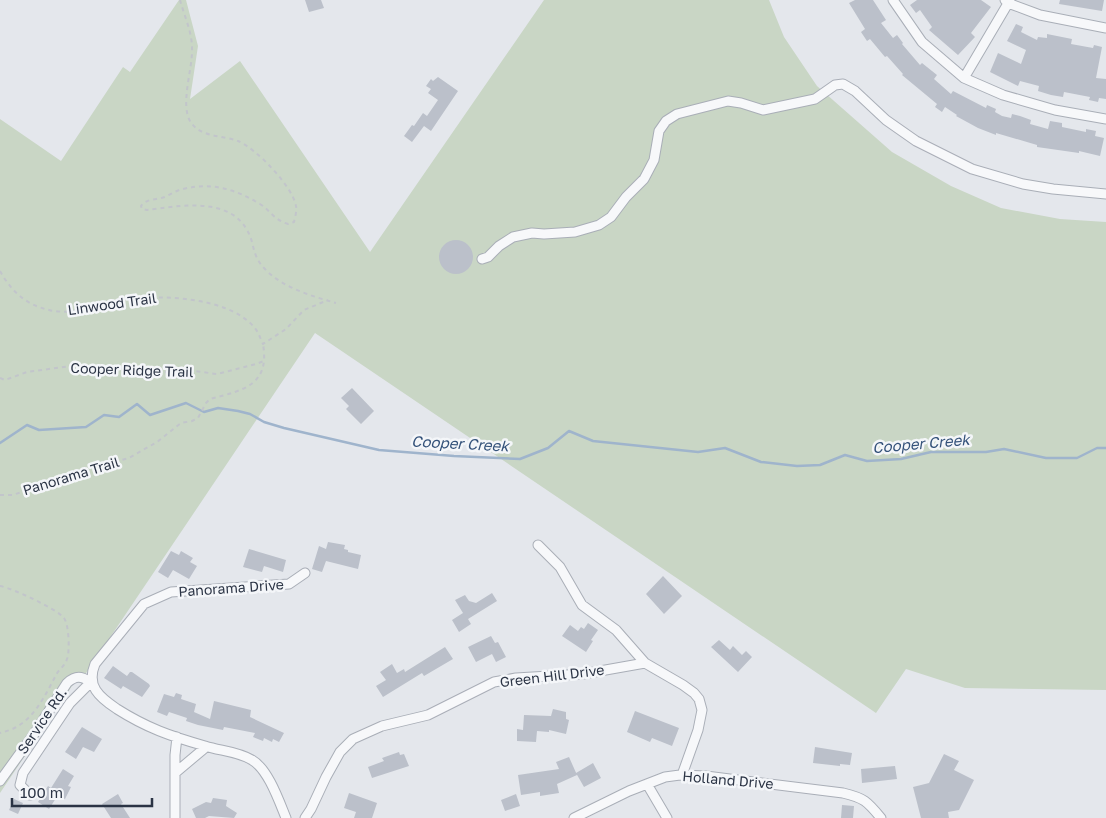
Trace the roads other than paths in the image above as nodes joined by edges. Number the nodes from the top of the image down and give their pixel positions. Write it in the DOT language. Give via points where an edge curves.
graph roads {
  1 [pos="894,0"];
  2 [pos="1008,1"];
  3 [pos="1106,28"];
  4 [pos="964,78"];
  5 [pos="1106,119"];
  6 [pos="1106,194"];
  7 [pos="482,259"];
  8 [pos="538,545"];
  9 [pos="305,573"];
  10 [pos="645,663"];
  11 [pos="91,682"];
  12 [pos="177,737"];
  13 [pos="206,746"];
  14 [pos="176,773"];
  15 [pos="682,775"];
  16 [pos="0,781"];
  17 [pos="647,784"];
  18 [pos="30,796"];
  19 [pos="175,818"];
  20 [pos="286,818"];
  21 [pos="305,818"];
  22 [pos="574,818"];
  23 [pos="666,818"];
  24 [pos="881,818"];
  1 -- 4 [label="street" via="922,42"];
  2 -- 3 [label="street" via="1040,15"];
  2 -- 4 [label="street"];
  4 -- 5 [label="street" via="1003,95 1055,110"];
  6 -- 7 [label="street" via="1023,184 972,169 916,141 843,84 835,85 815,99 763,110 728,101 677,114 659,131 654,160 647,174 611,217 599,225 575,232 513,236"];
  8 -- 10 [label="street" via="560,567 582,605 616,630"];
  9 -- 11 [label="street, Panorama Drive" via="289,584 171,592 144,604 96,664"];
  10 -- 15 [label="street" via="683,685 699,700 702,710 698,730"];
  10 -- 21 [label="street, Green Hill Drive" via="583,674 494,682 428,715 382,726 353,739 340,752"];
  11 -- 12 [label="street" via="110,704 140,724"];
  11 -- 16 [label="street, Service Rd." via="77,676 66,683"];
  11 -- 18 [label="street" via="70,704 23,773 20,785"];
  12 -- 13 [label="street"];
  12 -- 14 [label="street"];
  13 -- 14 [label="street"];
  13 -- 20 [label="street" via="254,760 262,769"];
  14 -- 19 [label="street"];
  15 -- 17 [label="street, Holland Drive"];
  15 -- 24 [label="street, Holland Drive" via="843,792 867,802"];
  17 -- 22 [label="street, Holland Drive"];
  17 -- 23 [label="street"];
}
